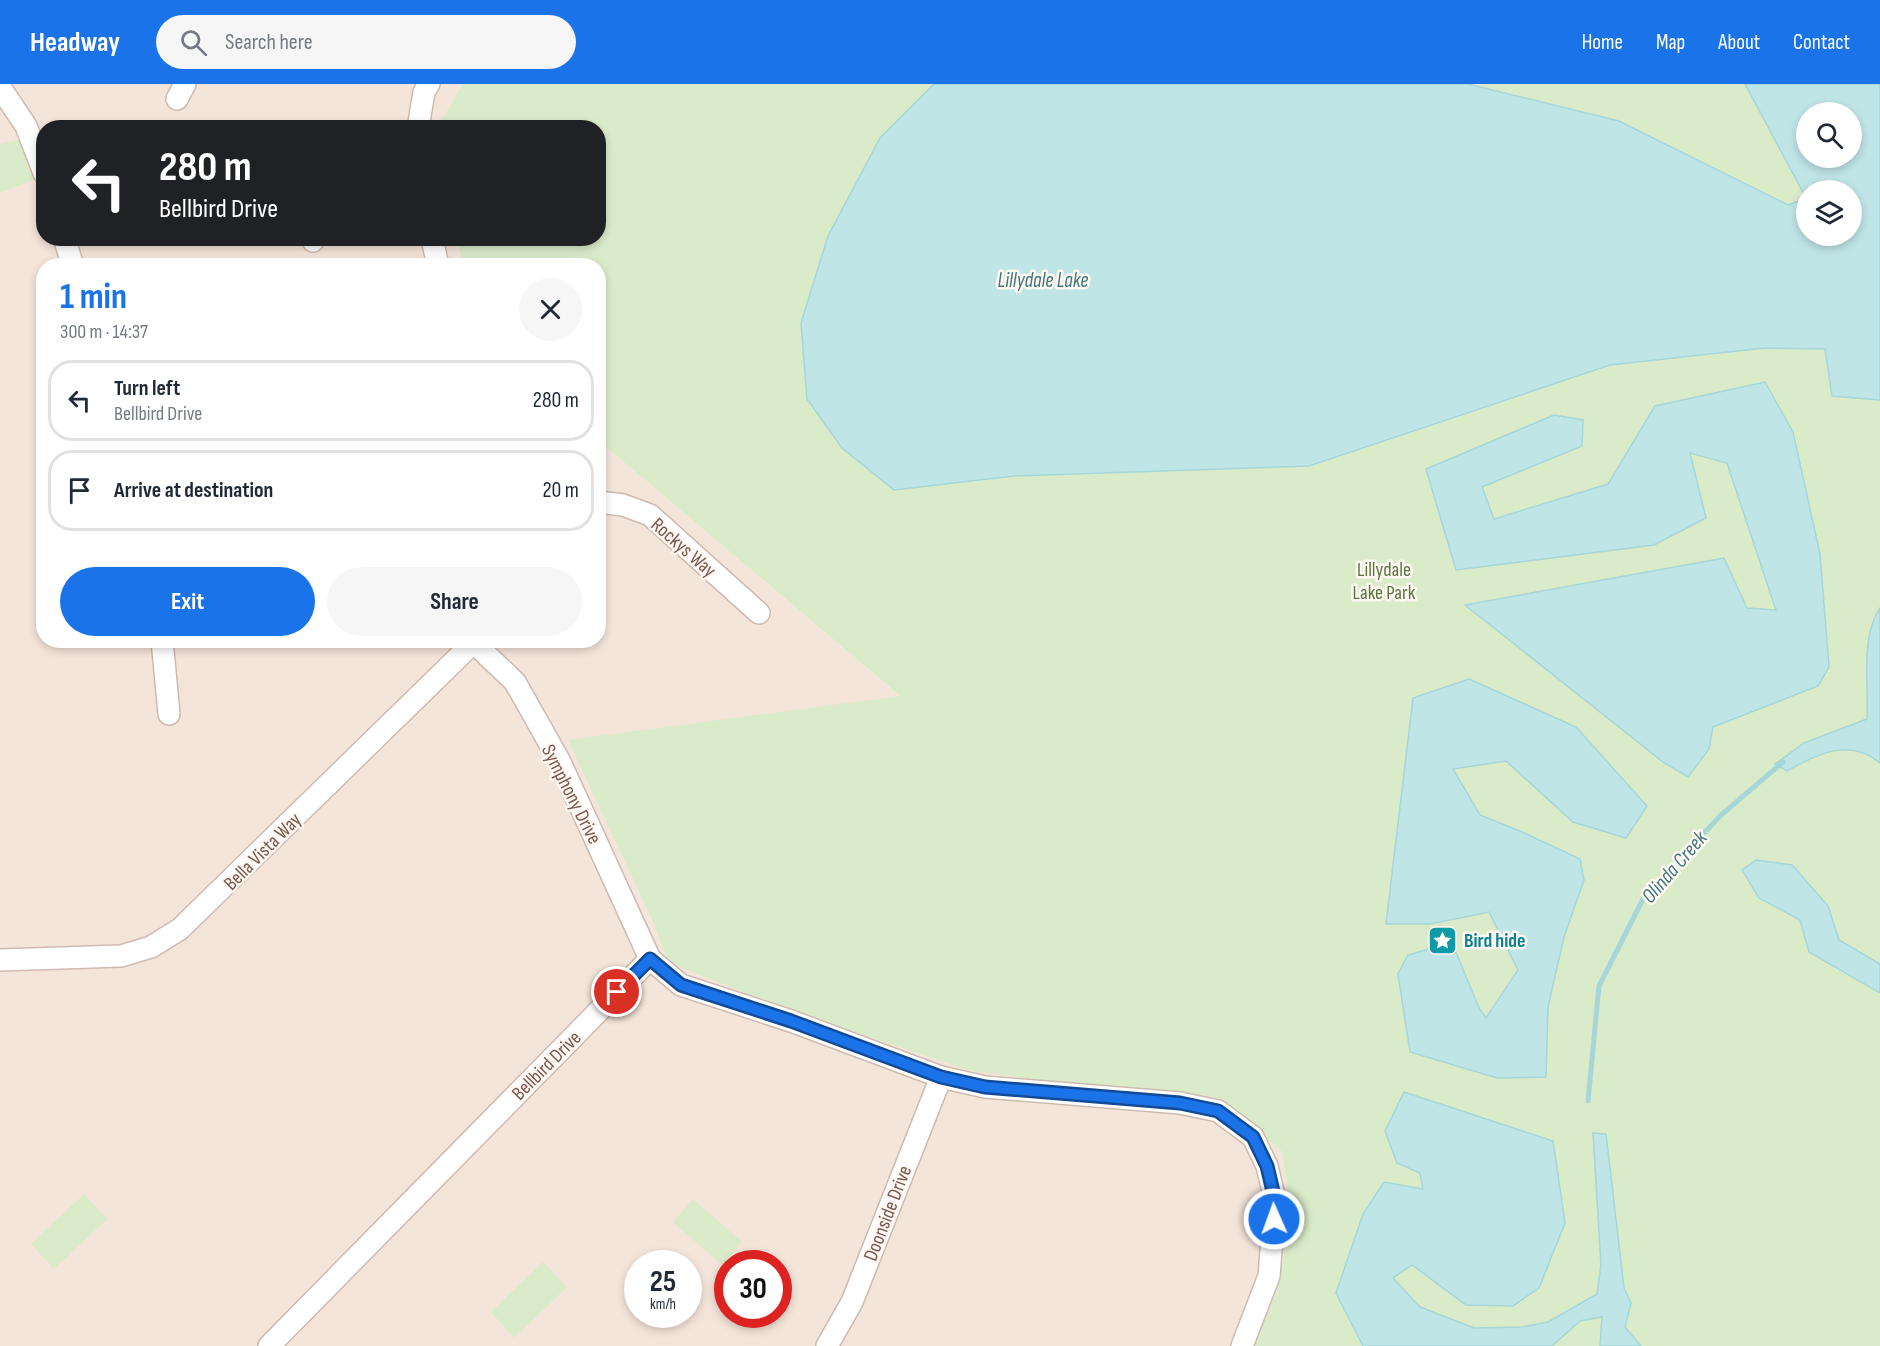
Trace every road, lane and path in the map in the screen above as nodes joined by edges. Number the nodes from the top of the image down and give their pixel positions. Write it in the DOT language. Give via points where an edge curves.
graph roads {
  1 [pos="429,84"];
  2 [pos="0,87"];
  3 [pos="419,120"];
  4 [pos="36,152"];
  5 [pos="606,503"];
  6 [pos="759,614"];
  7 [pos="163,648"];
  8 [pos="469,648"];
  9 [pos="481,648"];
  10 [pos="169,714"];
  11 [pos="650,959"];
  12 [pos="0,960"];
  13 [pos="941,1077"];
  14 [pos="269,1346"];
  15 [pos="827,1346"];
  16 [pos="1242,1346"];
  1 -- 3 [label="street"];
  2 -- 4 [label="street" via="26,126"];
  5 -- 6 [label="street, Rockys Way" via="650,515"];
  7 -- 10 [label="street"];
  8 -- 12 [label="street, Bella Vista Way" via="180,929 151,947 121,956"];
  9 -- 11 [label="street, Symphony Drive" via="515,682 560,762"];
  11 -- 13 [label="street" via="681,985"];
  11 -- 14 [label="street, Bellbird Drive"];
  13 -- 15 [label="street, Doonside Drive" via="852,1302"];
  13 -- 16 [label="street" via="985,1087 1180,1103 1218,1111 1253,1137 1267,1166 1275,1200 1269,1276"];
}
